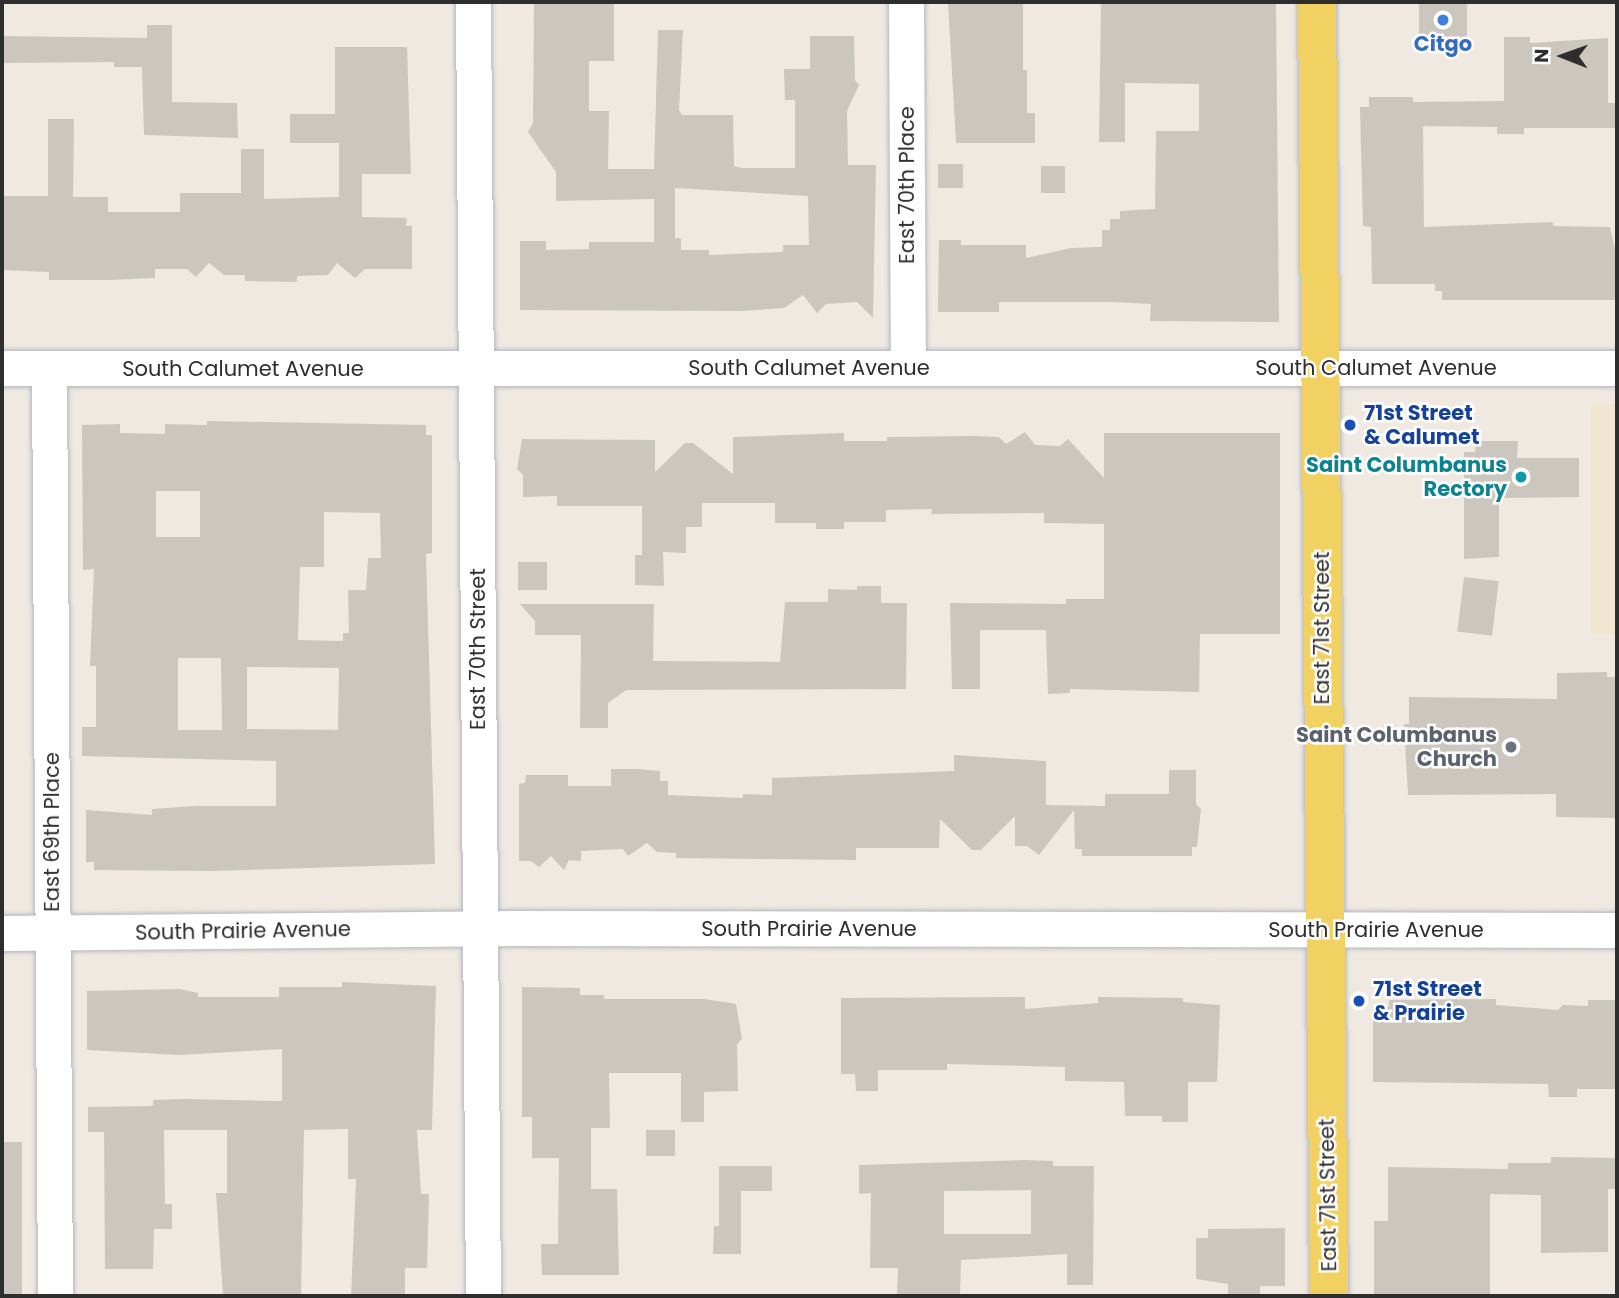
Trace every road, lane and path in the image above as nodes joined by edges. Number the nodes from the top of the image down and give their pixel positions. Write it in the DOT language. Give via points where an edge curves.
graph roads {
  1 [pos="473,2"];
  2 [pos="906,2"];
  3 [pos="1317,2"];
  4 [pos="2,368"];
  5 [pos="49,368"];
  6 [pos="908,368"];
  7 [pos="1320,368"];
  8 [pos="1617,368"];
  9 [pos="476,369"];
  10 [pos="480,928"];
  11 [pos="1325,930"];
  12 [pos="1617,930"];
  13 [pos="2,933"];
  14 [pos="53,933"];
  15 [pos="55,1296"];
  16 [pos="483,1296"];
  17 [pos="1329,1296"];
  1 -- 9 [label="street, East 70th Street"];
  2 -- 6 [label="street, East 70th Place"];
  3 -- 7 [label="main road, East 71st Street"];
  4 -- 5 [label="street, South Calumet Avenue"];
  5 -- 9 [label="street, South Calumet Avenue"];
  5 -- 14 [label="street, East 69th Place"];
  6 -- 7 [label="street, South Calumet Avenue"];
  6 -- 9 [label="street, South Calumet Avenue"];
  7 -- 8 [label="street, South Calumet Avenue"];
  7 -- 11 [label="main road, East 71st Street"];
  9 -- 10 [label="street, East 70th Street"];
  10 -- 11 [label="street, South Prairie Avenue"];
  10 -- 14 [label="street, South Prairie Avenue"];
  10 -- 16 [label="street, East 70th Street"];
  11 -- 12 [label="street, South Prairie Avenue"];
  11 -- 17 [label="main road, East 71st Street"];
  13 -- 14 [label="street, South Prairie Avenue"];
  14 -- 15 [label="street, East 69th Place"];
}
